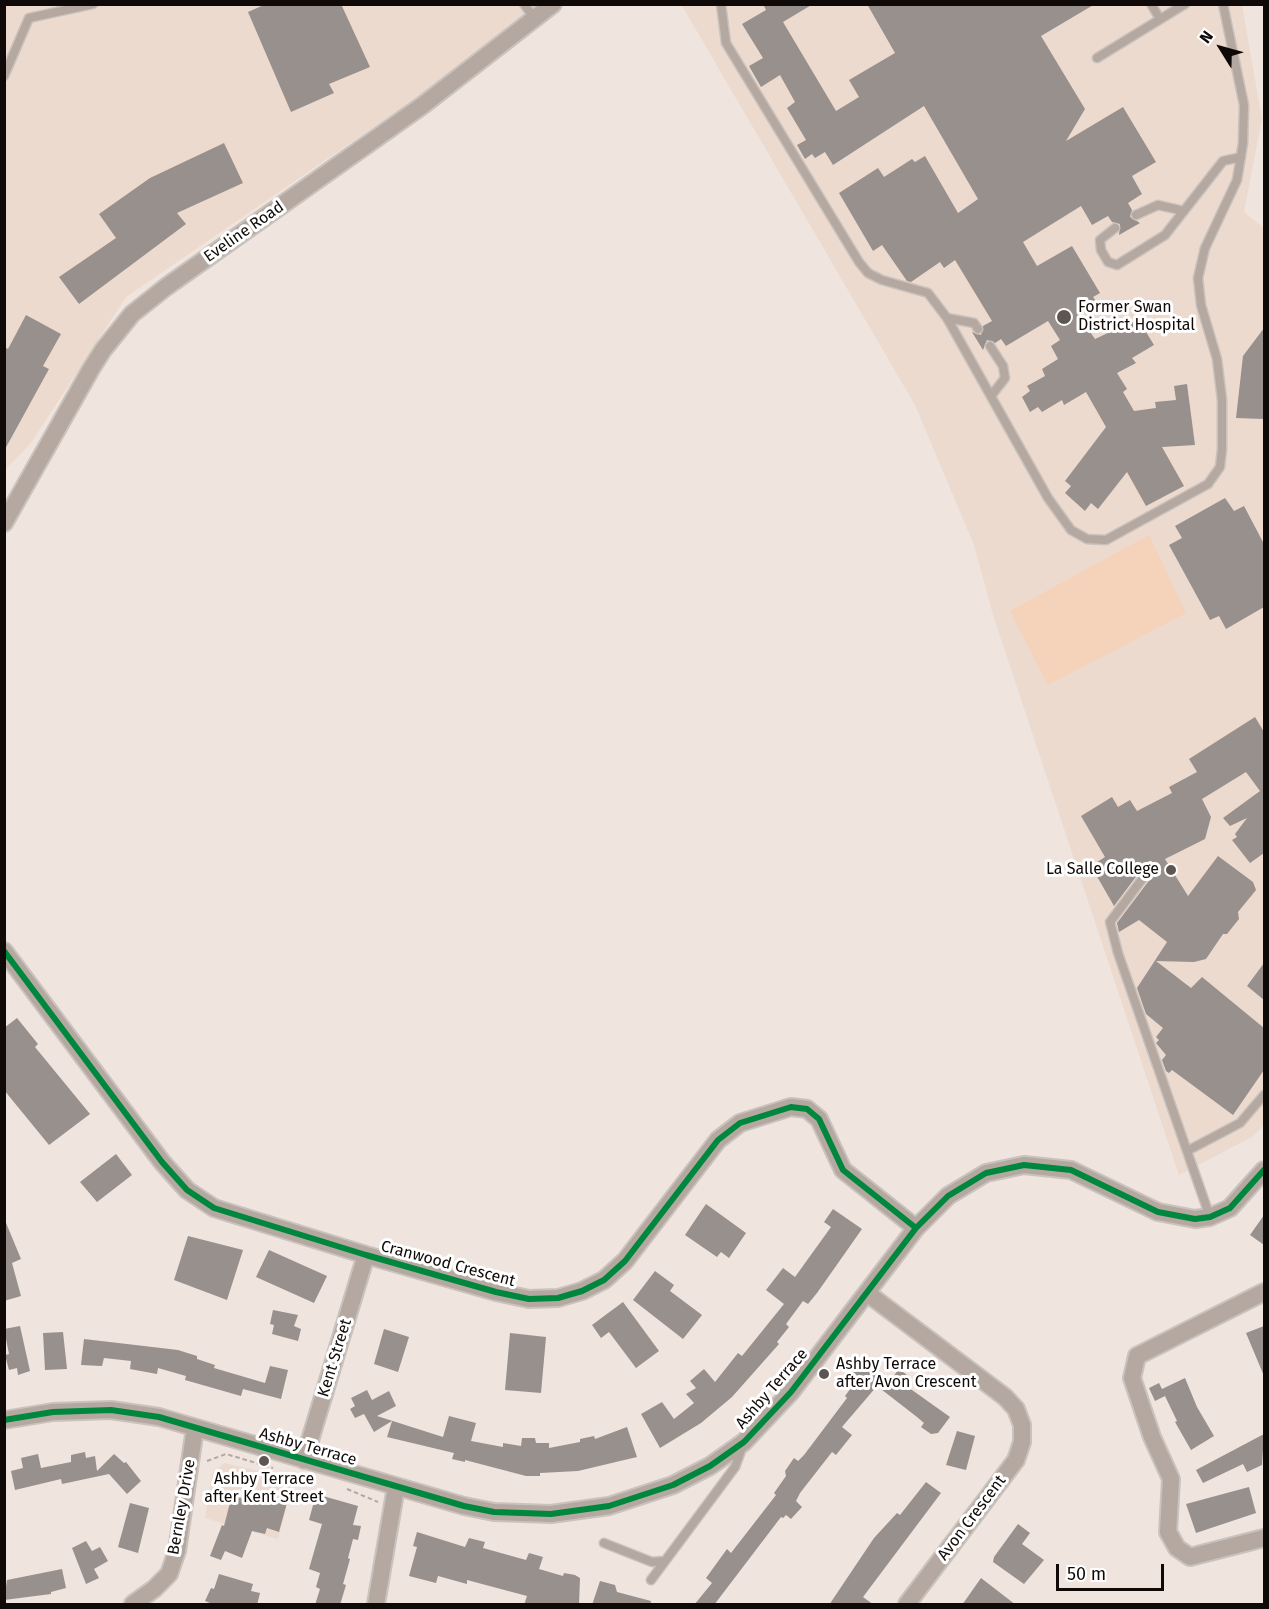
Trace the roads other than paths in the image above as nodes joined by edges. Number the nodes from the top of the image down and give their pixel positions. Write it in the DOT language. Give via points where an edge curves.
graph roads {
  1 [pos="50,4"];
  2 [pos="93,4"];
  3 [pos="524,4"];
  4 [pos="554,4"];
  5 [pos="721,4"];
  6 [pos="1151,4"];
  7 [pos="1185,4"];
  8 [pos="1223,4"];
  9 [pos="46,14"];
  10 [pos="534,18"];
  11 [pos="1160,19"];
  12 [pos="1097,58"];
  13 [pos="4,76"];
  14 [pos="1241,157"];
  15 [pos="1184,210"];
  16 [pos="1136,215"];
  17 [pos="1115,228"];
  18 [pos="947,318"];
  19 [pos="978,329"];
  20 [pos="990,346"];
  21 [pos="991,396"];
  22 [pos="4,523"];
  23 [pos="1149,870"];
  24 [pos="4,951"];
  25 [pos="1264,1095"];
  26 [pos="1187,1151"];
  27 [pos="1264,1170"];
  28 [pos="1210,1217"];
  29 [pos="916,1228"];
  30 [pos="366,1256"];
  31 [pos="1264,1292"];
  32 [pos="867,1293"];
  33 [pos="4,1420"];
  34 [pos="195,1428"];
  35 [pos="744,1442"];
  36 [pos="304,1460"];
  37 [pos="396,1487"];
  38 [pos="1264,1538"];
  39 [pos="604,1543"];
  40 [pos="664,1561"];
  41 [pos="651,1580"];
  42 [pos="133,1605"];
  43 [pos="376,1605"];
  44 [pos="907,1605"];
  1 -- 9 [label="lane"];
  2 -- 9 [label="lane"];
  3 -- 10 [label="lane"];
  4 -- 10 [label="street, Eveline Road"];
  5 -- 18 [label="lane" via="726,42 859,262 868,273 882,280 928,293"];
  6 -- 11 [label="lane"];
  7 -- 11 [label="lane"];
  8 -- 14 [label="lane" via="1244,105"];
  9 -- 13 [label="lane" via="29,18"];
  10 -- 22 [label="street, Eveline Road" via="423,105 132,315 91,369"];
  11 -- 12 [label="lane"];
  14 -- 15 [label="lane" via="1223,161"];
  14 -- 21 [label="lane" via="1237,180 1205,248 1198,278 1201,305 1217,359 1222,400 1220,467 1208,484 1106,540 1087,540 1071,530 1048,498"];
  15 -- 16 [label="lane" via="1158,205"];
  15 -- 17 [label="lane" via="1165,235 1117,266 1108,262 1100,240"];
  18 -- 19 [label="lane" via="974,323"];
  18 -- 21 [label="lane"];
  20 -- 21 [label="lane" via="1003,366 1005,378"];
  23 -- 26 [label="lane" via="1110,922"];
  24 -- 30 [label="street, Cranwood Crescent" via="187,1190 214,1208"];
  25 -- 26 [label="lane" via="1240,1123"];
  26 -- 28 [label="lane"];
  27 -- 28 [label="street" via="1230,1208"];
  28 -- 29 [label="street, Ashby Terrace" via="1195,1219 1158,1212 1071,1170 1024,1165 986,1173 948,1196"];
  29 -- 30 [label="street, Cranwood Crescent" via="843,1170 819,1119 807,1108 791,1107 740,1123 718,1140 625,1261 604,1280 582,1291 558,1298 529,1299"];
  29 -- 32 [label="street, Ashby Terrace"];
  30 -- 36 [label="street, Kent Street"];
  31 -- 38 [label="street" via="1137,1356 1132,1378 1171,1479 1168,1532 1177,1548 1190,1557"];
  32 -- 35 [label="street, Ashby Terrace" via="791,1392"];
  32 -- 44 [label="street, Avon Crescent" via="1005,1397 1016,1409 1022,1425 1016,1460"];
  33 -- 34 [label="street, Ashby Terrace" via="53,1412 111,1410 159,1417"];
  34 -- 36 [label="street, Ashby Terrace"];
  34 -- 42 [label="street, Bernley Drive" via="177,1551 169,1574"];
  35 -- 37 [label="street, Ashby Terrace" via="673,1485 609,1506 579,1511 494,1512"];
  35 -- 40 [label="lane" via="735,1467"];
  36 -- 37 [label="street, Ashby Terrace"];
  37 -- 43 [label="street"];
  39 -- 40 [label="lane" via="652,1562"];
  40 -- 41 [label="lane"];
}
